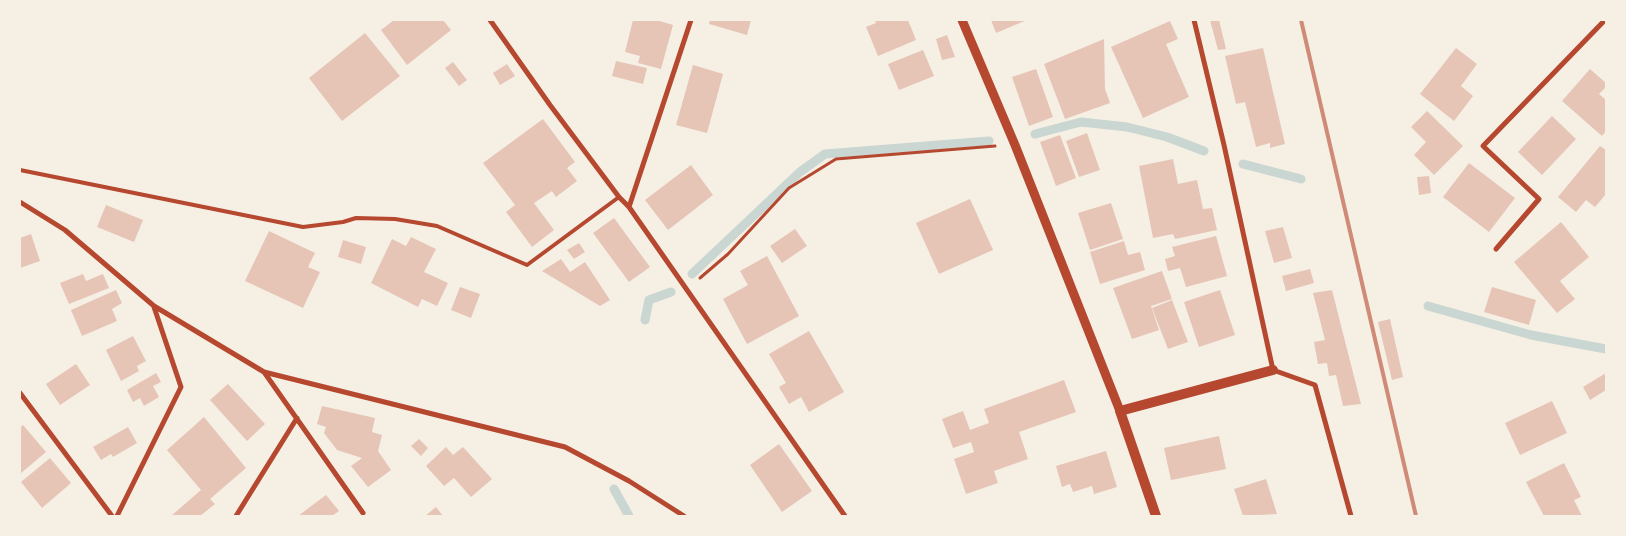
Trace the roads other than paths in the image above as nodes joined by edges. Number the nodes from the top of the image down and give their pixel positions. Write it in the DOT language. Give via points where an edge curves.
graph roads {
  1 [pos="490,20"];
  2 [pos="691,20"];
  3 [pos="962,20"];
  4 [pos="1194,20"];
  5 [pos="1605,20"];
  6 [pos="20,170"];
  7 [pos="619,198"];
  8 [pos="20,202"];
  9 [pos="629,207"];
  10 [pos="1496,249"];
  11 [pos="154,306"];
  12 [pos="1273,370"];
  13 [pos="264,372"];
  14 [pos="20,393"];
  15 [pos="1120,411"];
  16 [pos="297,418"];
  17 [pos="363,513"];
  18 [pos="112,516"];
  19 [pos="117,516"];
  20 [pos="236,516"];
  21 [pos="684,516"];
  22 [pos="845,516"];
  23 [pos="1156,516"];
  24 [pos="1351,516"];
  1 -- 7 [label="street"];
  2 -- 9 [label="street"];
  3 -- 15 [label="street"];
  4 -- 12 [label="street"];
  5 -- 10 [label="street" via="1483,146 1539,199"];
  6 -- 7 [label="lane" via="302,227 356,218 395,219 437,226 526,265"];
  7 -- 9 [label="street"];
  8 -- 11 [label="street" via="65,230"];
  9 -- 22 [label="street"];
  11 -- 13 [label="street"];
  11 -- 19 [label="street" via="181,386"];
  12 -- 15 [label="main road"];
  12 -- 24 [label="street" via="1315,385"];
  13 -- 16 [label="street"];
  13 -- 21 [label="street" via="565,447"];
  14 -- 18 [label="street"];
  15 -- 23 [label="main road"];
  16 -- 17 [label="street"];
  16 -- 20 [label="street"];
}
